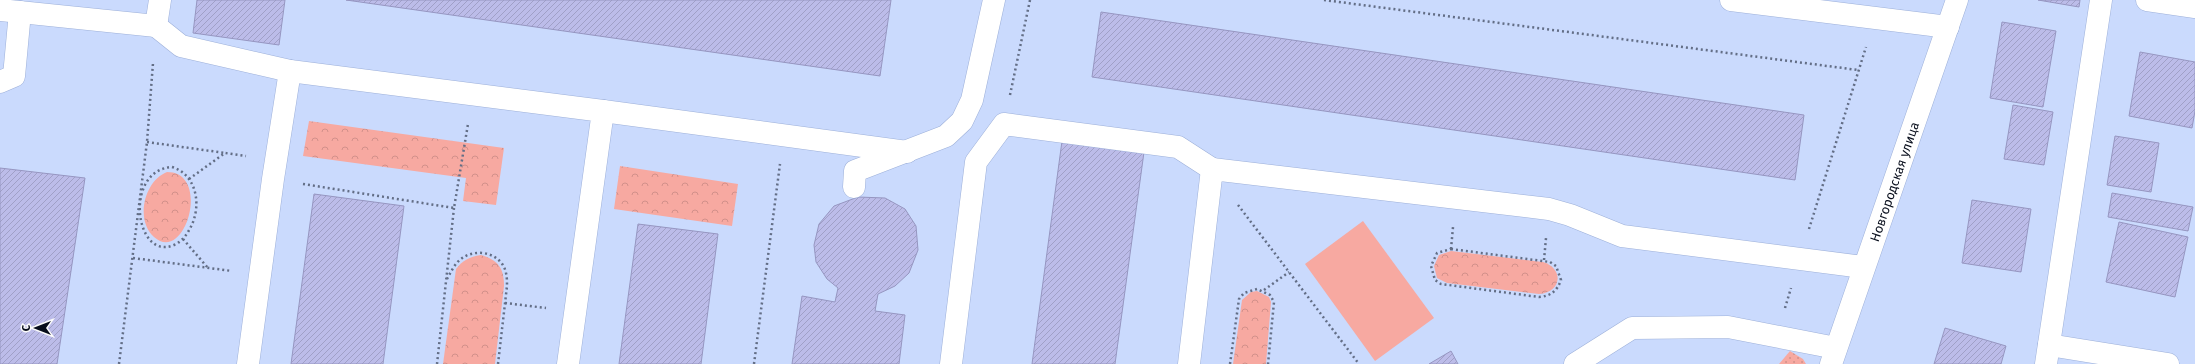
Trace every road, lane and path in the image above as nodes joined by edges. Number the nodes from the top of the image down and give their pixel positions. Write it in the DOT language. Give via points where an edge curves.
graph roads {
  1 [pos="160,0"];
  2 [pos="994,0"];
  3 [pos="1030,0"];
  4 [pos="1324,0"];
  5 [pos="1731,0"];
  6 [pos="1958,0"];
  7 [pos="2101,0"];
  8 [pos="2147,0"];
  9 [pos="2195,7"];
  10 [pos="10,11"];
  11 [pos="1877,17"];
  12 [pos="156,26"];
  13 [pos="1948,27"];
  14 [pos="1858,70"];
  15 [pos="290,71"];
  16 [pos="0,82"];
  17 [pos="473,95"];
  18 [pos="602,111"];
  19 [pos="1004,124"];
  20 [pos="784,135"];
  21 [pos="147,142"];
  22 [pos="907,152"];
  23 [pos="225,153"];
  24 [pos="274,169"];
  25 [pos="1212,169"];
  26 [pos="189,179"];
  27 [pos="854,187"];
  28 [pos="139,204"];
  29 [pos="454,208"];
  30 [pos="183,239"];
  31 [pos="133,258"];
  32 [pos="1800,258"];
  33 [pos="1863,267"];
  34 [pos="208,268"];
  35 [pos="1289,272"];
  36 [pos="260,275"];
  37 [pos="447,279"];
  38 [pos="1447,286"];
  39 [pos="1264,290"];
  40 [pos="505,304"];
  41 [pos="575,312"];
  42 [pos="1777,336"];
  43 [pos="2048,354"];
  44 [pos="1833,356"];
  45 [pos="119,364"];
  46 [pos="248,364"];
  47 [pos="437,364"];
  48 [pos="498,364"];
  49 [pos="568,364"];
  50 [pos="754,364"];
  51 [pos="951,364"];
  52 [pos="1189,364"];
  53 [pos="1230,364"];
  54 [pos="1268,364"];
  55 [pos="1359,364"];
  56 [pos="1576,364"];
  57 [pos="2168,364"];
  1 -- 12 [label="street"];
  2 -- 22 [label="street" via="972,100 962,121 946,136"];
  3 -- 19 [label="path"];
  4 -- 14 [label="path"];
  5 -- 11 [label="street"];
  6 -- 13 [label="street, Новгородская улица"];
  7 -- 43 [label="street"];
  8 -- 9 [label="street"];
  10 -- 12 [label="street"];
  10 -- 16 [label="street" via="14,76"];
  11 -- 13 [label="street"];
  11 -- 14 [label="path"];
  12 -- 15 [label="street" via="181,46"];
  12 -- 21 [label="path"];
  13 -- 33 [label="street, Новгородская улица"];
  14 -- 32 [label="path"];
  15 -- 17 [label="street"];
  15 -- 24 [label="street"];
  17 -- 18 [label="street"];
  17 -- 29 [label="path"];
  18 -- 20 [label="street"];
  18 -- 41 [label="street"];
  19 -- 25 [label="street" via="1178,147"];
  19 -- 51 [label="street" via="976,162"];
  20 -- 22 [label="street"];
  20 -- 50 [label="path"];
  21 -- 23 [label="path"];
  21 -- 28 [label="path"];
  22 -- 27 [label="street" via="855,171"];
  23 -- 24 [label="path"];
  23 -- 26 [label="path"];
  24 -- 29 [label="path"];
  24 -- 36 [label="street"];
  25 -- 32 [label="street" via="1549,209 1622,236"];
  25 -- 35 [label="path"];
  25 -- 52 [label="street"];
  26 -- 28 [label="path" via="178,168 160,169 146,183"];
  26 -- 30 [label="path" via="195,195 196,210 192,224"];
  28 -- 30 [label="path" via="142,226 152,242 169,247"];
  28 -- 31 [label="path"];
  29 -- 37 [label="path"];
  30 -- 34 [label="path"];
  31 -- 34 [label="path"];
  31 -- 45 [label="path"];
  32 -- 33 [label="street"];
  32 -- 42 [label="path"];
  33 -- 44 [label="street, Новгородская улица"];
  34 -- 36 [label="path"];
  35 -- 39 [label="path"];
  35 -- 55 [label="path"];
  36 -- 46 [label="street"];
  37 -- 40 [label="path" via="460,259 482,252 492,256 501,262 506,272"];
  37 -- 47 [label="path"];
  38 -- 38 [label="path" via="1436,280 1431,266 1437,253 1451,249 1550,262 1556,266 1561,280 1554,293 1539,297"];
  39 -- 53 [label="path" via="1250,289 1239,299"];
  39 -- 54 [label="path" via="1274,302"];
  40 -- 41 [label="path"];
  40 -- 48 [label="path"];
  41 -- 49 [label="street"];
  42 -- 44 [label="street"];
  42 -- 56 [label="street" via="1728,327 1632,328"];
  43 -- 57 [label="street"];
}
